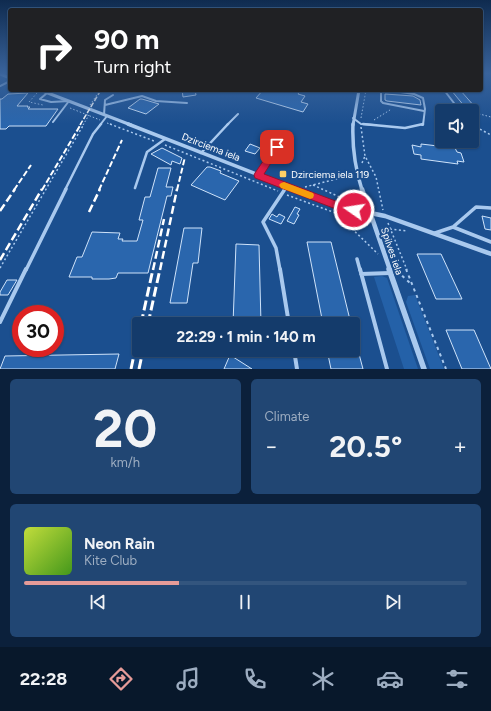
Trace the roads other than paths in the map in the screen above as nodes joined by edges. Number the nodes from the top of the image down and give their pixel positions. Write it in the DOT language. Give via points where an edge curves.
graph roads {
  1 [pos="47,92"];
  2 [pos="359,92"];
  3 [pos="381,92"];
  4 [pos="398,92"];
  5 [pos="446,92"];
  6 [pos="113,95"];
  7 [pos="69,101"];
  8 [pos="186,103"];
  9 [pos="455,104"];
  10 [pos="105,105"];
  11 [pos="424,111"];
  12 [pos="238,114"];
  13 [pos="106,116"];
  14 [pos="353,118"];
  15 [pos="53,122"];
  16 [pos="361,124"];
  17 [pos="352,127"];
  18 [pos="165,139"];
  19 [pos="277,147"];
  20 [pos="201,153"];
  21 [pos="258,175"];
  22 [pos="287,186"];
  23 [pos="135,188"];
  24 [pos="491,208"];
  25 [pos="368,212"];
  26 [pos="453,227"];
  27 [pos="435,233"];
  28 [pos="491,242"];
  29 [pos="491,254"];
  30 [pos="357,260"];
  31 [pos="390,273"];
  32 [pos="361,274"];
  33 [pos="288,317"];
  34 [pos="0,322"];
  35 [pos="295,357"];
  36 [pos="297,369"];
  37 [pos="387,369"];
  38 [pos="424,369"];
  1 -- 7 [label="street, Dzirciema iela"];
  1 -- 7 [label="lane" via="40,99"];
  2 -- 14 [label="street, Spilves iela"];
  3 -- 11 [label="lane" via="381,101 390,105"];
  4 -- 11 [label="lane" via="421,96"];
  5 -- 9 [label="lane"];
  6 -- 10 [label="lane" via="107,98"];
  7 -- 13 [label="street, Dzirciema iela"];
  7 -- 15 [label="lane"];
  8 -- 10 [label="lane" via="156,101 142,96"];
  10 -- 13 [label="lane"];
  11 -- 16 [label="lane" via="423,125 414,128"];
  12 -- 20 [label="lane"];
  13 -- 18 [label="street, Dzirciema iela"];
  13 -- 34 [label="lane" via="93,134"];
  14 -- 16 [label="lane"];
  14 -- 17 [label="street, Spilves iela"];
  16 -- 17 [label="lane"];
  17 -- 25 [label="street, Spilves iela" via="356,172"];
  18 -- 20 [label="street, Dzirciema iela"];
  18 -- 23 [label="lane" via="147,152"];
  19 -- 21 [label="lane"];
  20 -- 21 [label="street, Dzirciema iela"];
  21 -- 22 [label="street, Dzirciema iela"];
  22 -- 25 [label="street, Dzirciema iela" via="341,207"];
  22 -- 33 [label="lane" via="263,222 276,248"];
  24 -- 26 [label="lane" via="476,207"];
  25 -- 27 [label="street, Dzirciema iela"];
  25 -- 31 [label="street, Spilves iela"];
  26 -- 27 [label="lane"];
  26 -- 28 [label="lane"];
  27 -- 29 [label="street, Dzirciema iela"];
  30 -- 32 [label="lane"];
  31 -- 32 [label="lane"];
  31 -- 38 [label="street, Spilves iela"];
  32 -- 37 [label="lane"];
  35 -- 36 [label="lane"];
}
